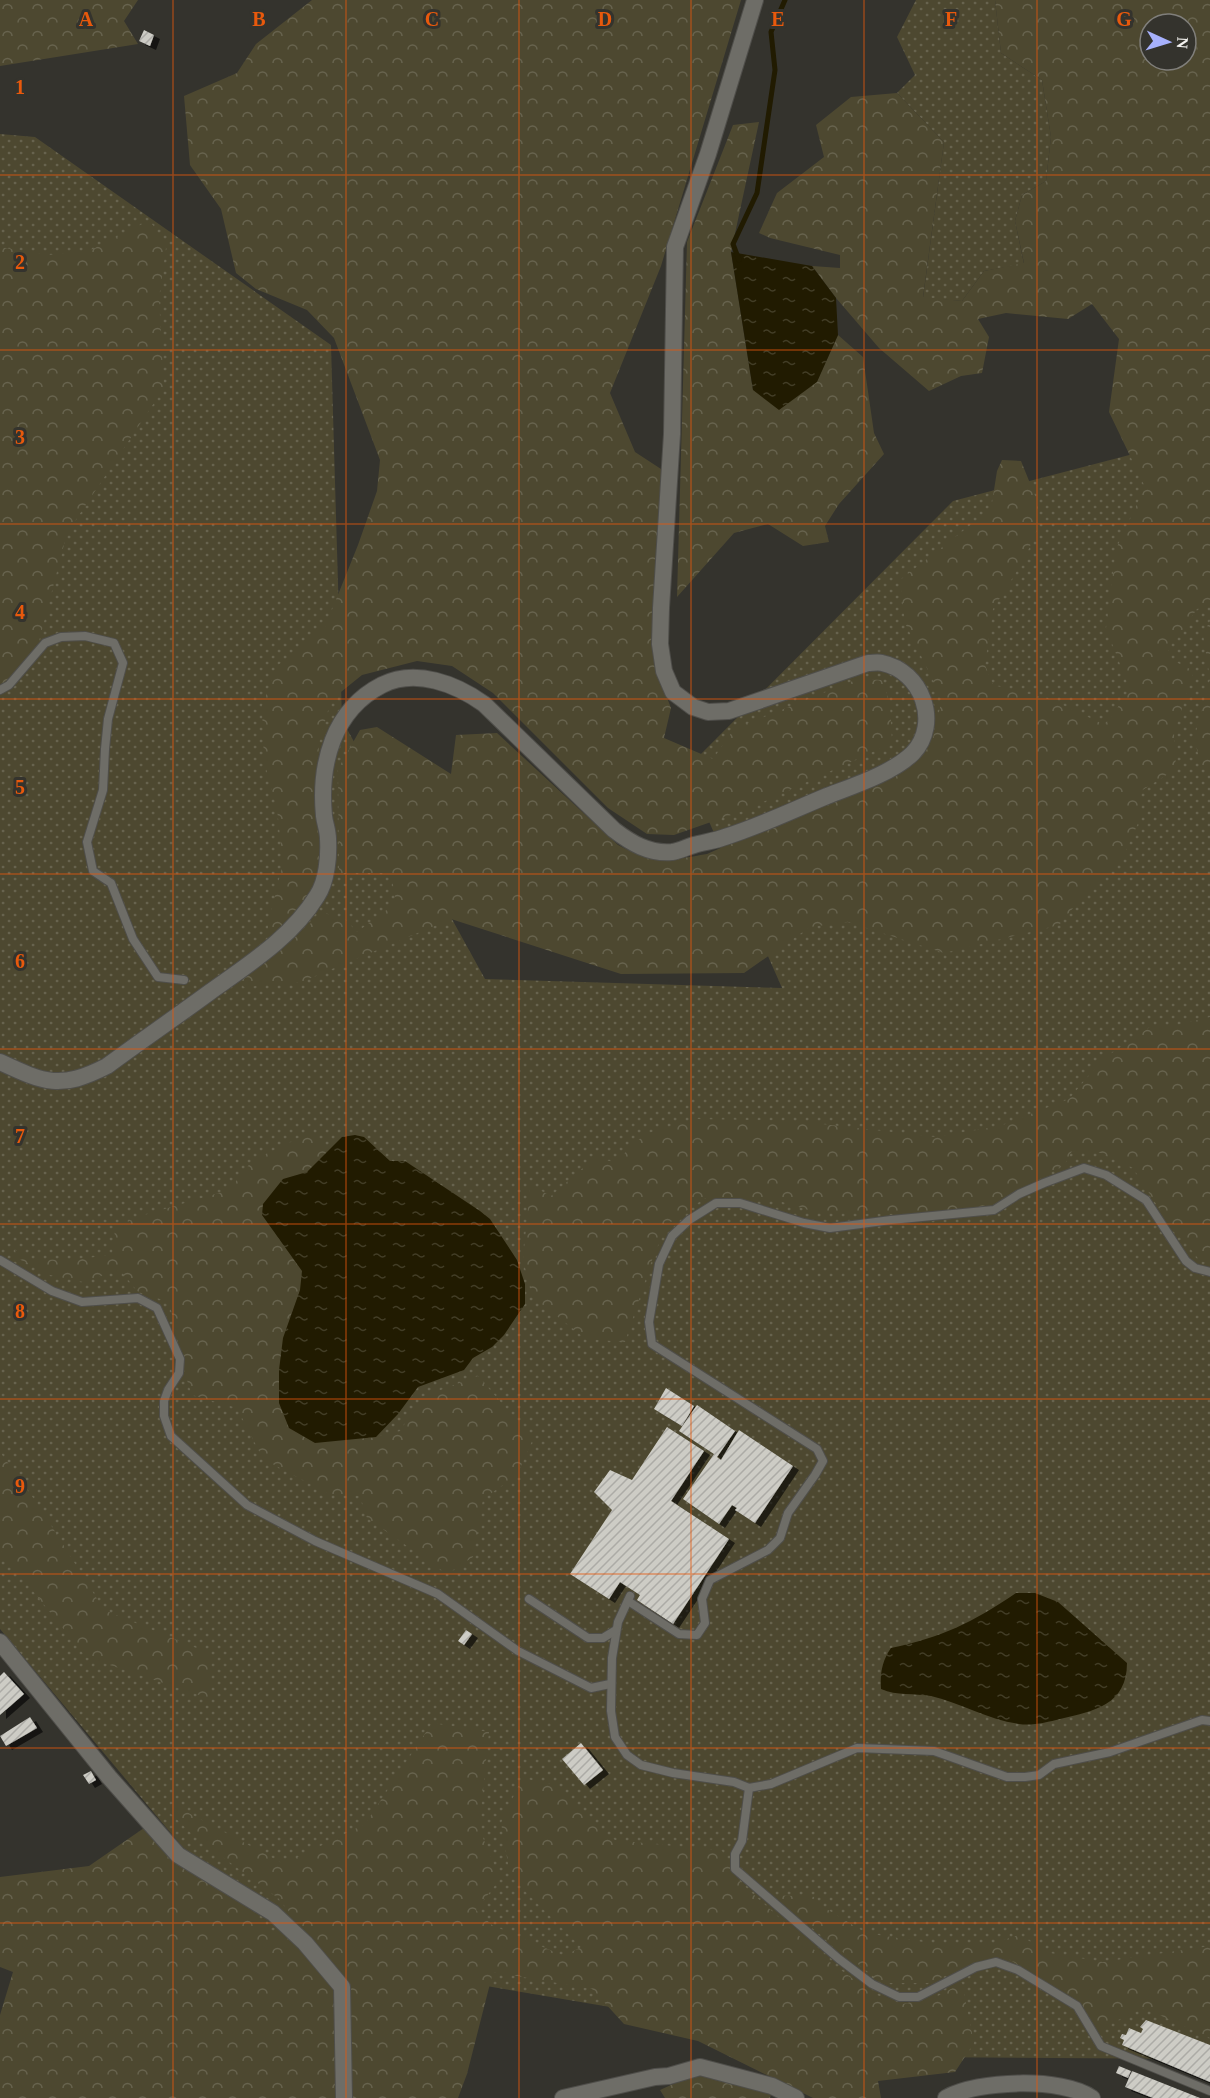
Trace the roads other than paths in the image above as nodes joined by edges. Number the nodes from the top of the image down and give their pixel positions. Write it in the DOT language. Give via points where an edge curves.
graph roads {
  1 [pos="755,0"];
  2 [pos="0,690"];
  3 [pos="184,980"];
  4 [pos="0,1062"];
  5 [pos="0,1260"];
  6 [pos="1210,1272"];
  7 [pos="529,1599"];
  8 [pos="616,1630"];
  9 [pos="0,1642"];
  10 [pos="610,1684"];
  11 [pos="1210,1721"];
  12 [pos="749,1788"];
  13 [pos="1210,2091"];
  14 [pos="344,2098"];
  15 [pos="563,2098"];
  16 [pos="796,2098"];
  17 [pos="946,2098"];
  18 [pos="1092,2098"];
  1 -- 4 [label="street" via="675,247 672,434 660,644 664,671 673,692 693,707 708,712 729,711 868,663 882,663 908,676 926,704 923,738 913,753 866,781 725,837 673,852 650,851 614,830 484,704 464,690 424,678 388,682 370,691 346,714 332,739 325,759 327,863 319,894 296,926 259,957 107,1066 90,1074 59,1083"];
  2 -- 3 [label="lane" via="9,685 45,643 85,636 114,643 123,663 108,719 103,790 87,842 93,871 111,883 133,939 158,977"];
  5 -- 10 [label="lane" via="52,1291 82,1302 138,1298 158,1308 180,1359 179,1373 164,1401 171,1436 247,1505 315,1541 438,1593 518,1651 591,1688"];
  6 -- 8 [label="lane" via="1186,1261 1146,1200 1106,1175 1084,1168 1027,1190 994,1210 830,1228 740,1203 716,1203 672,1236 659,1264 649,1322 652,1344 817,1449 823,1461 788,1513 780,1538 768,1550 710,1580 702,1599 705,1623 698,1635 679,1634 629,1598"];
  7 -- 8 [label="lane" via="588,1638 603,1638"];
  8 -- 10 [label="lane"];
  9 -- 14 [label="street" via="178,1855 273,1913 342,1987"];
  10 -- 12 [label="lane" via="615,1737 627,1755 641,1765"];
  11 -- 12 [label="lane" via="1202,1720 1110,1752 1054,1764 1039,1775 1007,1777 934,1751 857,1748 781,1780"];
  12 -- 13 [label="lane" via="735,1869 872,1984 899,1997 918,1997 976,1967 996,1962 1018,1970 1077,2006 1101,2046"];
  15 -- 16 [label="street" via="700,2067 772,2086"];
  17 -- 18 [label="street" via="957,2092 1003,2084 1064,2087"];
}
